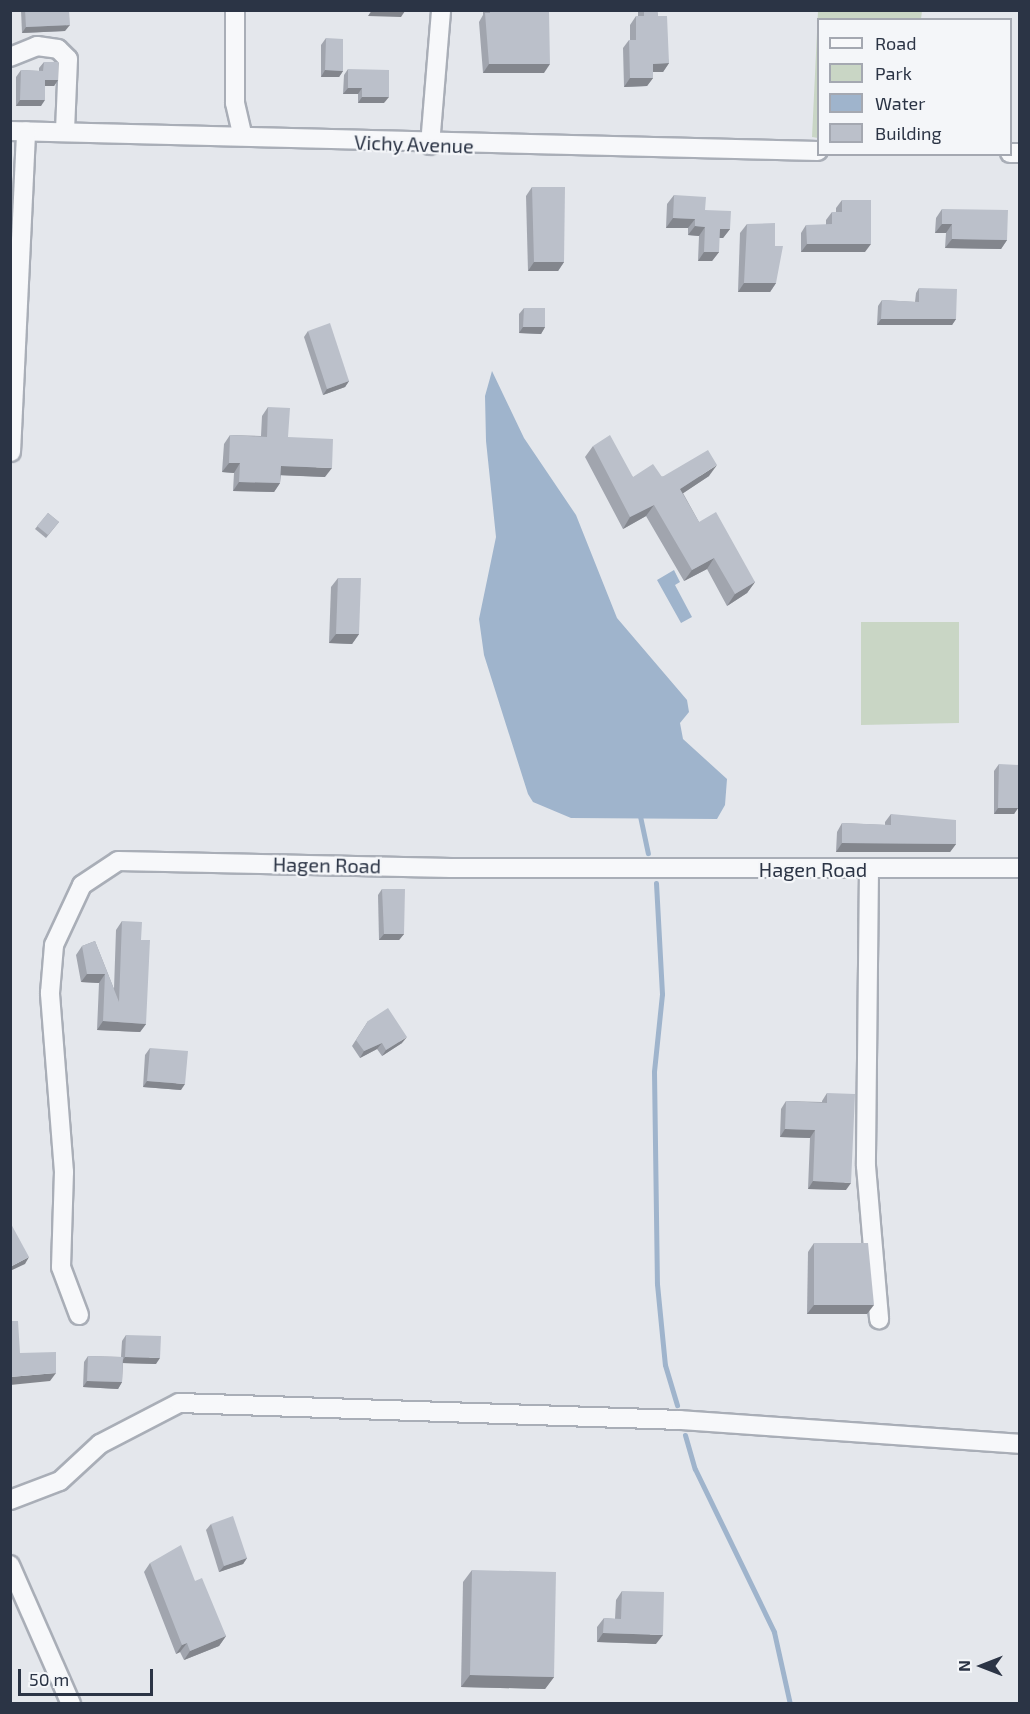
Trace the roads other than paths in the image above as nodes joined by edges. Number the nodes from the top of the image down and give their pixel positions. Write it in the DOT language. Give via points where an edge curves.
graph roads {
  1 [pos="235,10"];
  2 [pos="441,10"];
  3 [pos="10,57"];
  4 [pos="18,131"];
  5 [pos="65,131"];
  6 [pos="242,133"];
  7 [pos="430,145"];
  8 [pos="817,151"];
  9 [pos="11,452"];
  10 [pos="1020,868"];
  11 [pos="869,869"];
  12 [pos="79,1315"];
  13 [pos="879,1319"];
  14 [pos="1020,1444"];
  15 [pos="10,1500"];
  16 [pos="10,1565"];
  17 [pos="71,1704"];
  1 -- 6 [label="street" via="235,104"];
  2 -- 7 [label="street"];
  3 -- 5 [label="street" via="37,46 58,49 68,59"];
  4 -- 5 [label="street, Vichy Avenue"];
  4 -- 9 [label="street"];
  5 -- 6 [label="street, Vichy Avenue"];
  6 -- 7 [label="street, Vichy Avenue"];
  7 -- 8 [label="street, Vichy Avenue"];
  10 -- 11 [label="street, Hagen Road"];
  11 -- 12 [label="street, Hagen Road" via="118,861 101,869 70,904 54,945 50,993 64,1172 61,1267"];
  11 -- 13 [label="street" via="866,1166"];
  14 -- 15 [label="street" via="680,1420 179,1402 100,1444 60,1481"];
  16 -- 17 [label="street"];
}
